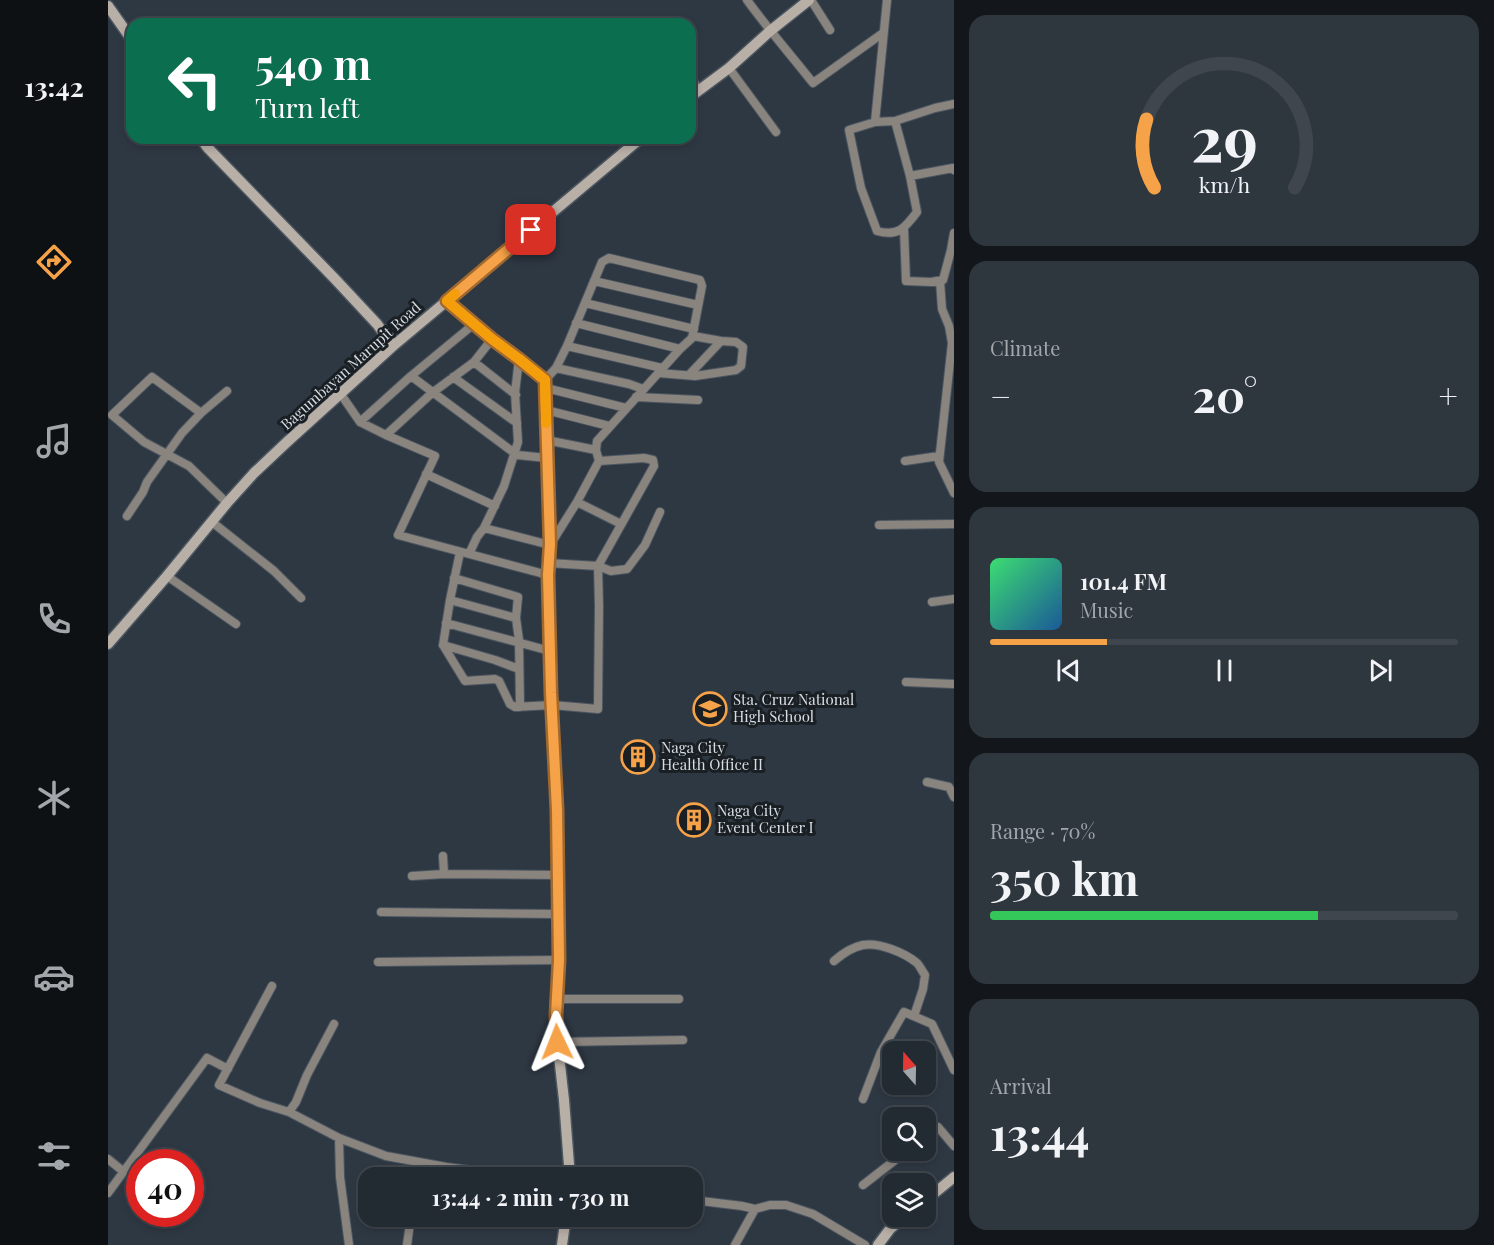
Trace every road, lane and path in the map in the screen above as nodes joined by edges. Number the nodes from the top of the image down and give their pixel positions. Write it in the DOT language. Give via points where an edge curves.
graph roads {
  1 [pos="747,0"];
  2 [pos="810,0"];
  3 [pos="887,0"];
  4 [pos="108,6"];
  5 [pos="830,30"];
  6 [pos="770,31"];
  7 [pos="126,32"];
  8 [pos="883,33"];
  9 [pos="729,68"];
  10 [pos="696,93"];
  11 [pos="954,104"];
  12 [pos="895,121"];
  13 [pos="875,122"];
  14 [pos="776,132"];
  15 [pos="205,144"];
  16 [pos="634,144"];
  17 [pos="954,170"];
  18 [pos="910,176"];
  19 [pos="904,229"];
  20 [pos="954,233"];
  21 [pos="594,281"];
  22 [pos="940,281"];
  23 [pos="447,301"];
  24 [pos="585,303"];
  25 [pos="698,305"];
  26 [pos="576,323"];
  27 [pos="474,324"];
  28 [pos="694,333"];
  29 [pos="492,339"];
  30 [pos="721,341"];
  31 [pos="393,346"];
  32 [pos="567,346"];
  33 [pos="680,350"];
  34 [pos="519,359"];
  35 [pos="474,362"];
  36 [pos="556,368"];
  37 [pos="660,371"];
  38 [pos="689,375"];
  39 [pos="411,376"];
  40 [pos="453,377"];
  41 [pos="545,384"];
  42 [pos="643,389"];
  43 [pos="227,391"];
  44 [pos="340,393"];
  45 [pos="432,393"];
  46 [pos="516,395"];
  47 [pos="636,397"];
  48 [pos="698,400"];
  49 [pos="626,408"];
  50 [pos="546,410"];
  51 [pos="201,413"];
  52 [pos="360,422"];
  53 [pos="517,423"];
  54 [pos="609,426"];
  55 [pos="386,435"];
  56 [pos="546,440"];
  57 [pos="596,450"];
  58 [pos="166,454"];
  59 [pos="515,454"];
  60 [pos="939,456"];
  61 [pos="547,458"];
  62 [pos="599,461"];
  63 [pos="904,461"];
  64 [pos="426,474"];
  65 [pos="954,493"];
  66 [pos="577,502"];
  67 [pos="227,503"];
  68 [pos="495,506"];
  69 [pos="660,512"];
  70 [pos="127,516"];
  71 [pos="212,522"];
  72 [pos="621,524"];
  73 [pos="954,524"];
  74 [pos="879,525"];
  75 [pos="484,528"];
  76 [pos="550,544"];
  77 [pos="464,553"];
  78 [pos="548,564"];
  79 [pos="598,566"];
  80 [pos="548,575"];
  81 [pos="166,576"];
  82 [pos="454,578"];
  83 [pos="301,598"];
  84 [pos="954,599"];
  85 [pos="450,600"];
  86 [pos="932,602"];
  87 [pos="516,618"];
  88 [pos="446,623"];
  89 [pos="236,624"];
  90 [pos="519,643"];
  91 [pos="108,644"];
  92 [pos="443,645"];
  93 [pos="550,651"];
  94 [pos="519,669"];
  95 [pos="906,682"];
  96 [pos="954,684"];
  97 [pos="552,705"];
  98 [pos="520,707"];
  99 [pos="927,782"];
  100 [pos="954,797"];
  101 [pos="442,856"];
  102 [pos="444,874"];
  103 [pos="558,875"];
  104 [pos="412,876"];
  105 [pos="381,912"];
  106 [pos="557,914"];
  107 [pos="559,960"];
  108 [pos="834,961"];
  109 [pos="378,962"];
  110 [pos="272,986"];
  111 [pos="557,999"];
  112 [pos="679,999"];
  113 [pos="914,1016"];
  114 [pos="334,1024"];
  115 [pos="683,1040"];
  116 [pos="557,1042"];
  117 [pos="228,1069"];
  118 [pos="954,1070"];
  119 [pos="863,1099"];
  120 [pos="289,1112"];
  121 [pos="936,1129"];
  122 [pos="339,1138"];
  123 [pos="954,1146"];
  124 [pos="108,1159"];
  125 [pos="894,1161"];
  126 [pos="418,1163"];
  127 [pos="417,1167"];
  128 [pos="448,1167"];
  129 [pos="569,1167"];
  130 [pos="124,1172"];
  131 [pos="954,1177"];
  132 [pos="863,1185"];
  133 [pos="936,1192"];
  134 [pos="108,1193"];
  135 [pos="703,1201"];
  136 [pos="754,1209"];
  137 [pos="409,1227"];
  138 [pos="564,1227"];
  139 [pos="892,1227"];
  140 [pos="350,1245"];
  141 [pos="407,1245"];
  142 [pos="562,1245"];
  143 [pos="735,1245"];
  144 [pos="865,1245"];
  145 [pos="878,1245"];
  1 -- 6 [label="street"];
  2 -- 5 [label="street"];
  2 -- 6 [label="street"];
  3 -- 8 [label="street"];
  4 -- 7 [label="street"];
  6 -- 8 [label="street" via="813,83"];
  6 -- 9 [label="street"];
  8 -- 13 [label="street"];
  9 -- 10 [label="street"];
  9 -- 14 [label="street"];
  11 -- 12 [label="street"];
  12 -- 13 [label="street"];
  12 -- 18 [label="street"];
  13 -- 19 [label="street" via="849,130 861,188 877,231 888,234"];
  15 -- 31 [label="street" via="377,324"];
  16 -- 23 [label="street, Bagumbayan Marupit Road"];
  17 -- 18 [label="street"];
  18 -- 19 [label="street" via="917,212"];
  19 -- 22 [label="street" via="906,281"];
  20 -- 22 [label="street"];
  21 -- 24 [label="street"];
  21 -- 25 [label="street"];
  21 -- 25 [label="street" via="602,262 609,258 700,280"];
  22 -- 60 [label="street" via="942,309 952,344"];
  23 -- 27 [label="street"];
  23 -- 31 [label="street, Bagumbayan Marupit Road"];
  24 -- 26 [label="street"];
  24 -- 28 [label="street"];
  25 -- 28 [label="street"];
  26 -- 32 [label="street"];
  26 -- 33 [label="street"];
  27 -- 29 [label="street"];
  27 -- 39 [label="street"];
  28 -- 30 [label="street"];
  28 -- 33 [label="street"];
  29 -- 34 [label="street"];
  29 -- 35 [label="street"];
  30 -- 38 [label="street"];
  30 -- 38 [label="street" via="743,347 741,366 736,370"];
  31 -- 44 [label="street, Bagumbayan Marupit Road"];
  32 -- 36 [label="street"];
  32 -- 37 [label="street"];
  33 -- 37 [label="street"];
  34 -- 41 [label="street"];
  34 -- 46 [label="street"];
  35 -- 40 [label="street"];
  35 -- 46 [label="street"];
  36 -- 41 [label="street"];
  36 -- 42 [label="street"];
  37 -- 38 [label="street"];
  37 -- 42 [label="street"];
  39 -- 45 [label="street"];
  39 -- 52 [label="street"];
  40 -- 45 [label="street"];
  40 -- 53 [label="street"];
  41 -- 49 [label="street"];
  41 -- 50 [label="street"];
  42 -- 47 [label="street"];
  43 -- 51 [label="street"];
  44 -- 52 [label="street"];
  44 -- 67 [label="street, Bagumbayan Marupit Road"];
  45 -- 55 [label="street"];
  45 -- 59 [label="street"];
  46 -- 53 [label="street"];
  47 -- 48 [label="street"];
  47 -- 49 [label="street"];
  49 -- 54 [label="street"];
  50 -- 54 [label="street"];
  50 -- 56 [label="street"];
  51 -- 58 [label="street"];
  51 -- 58 [label="street" via="152,376 112,415 144,442"];
  52 -- 55 [label="street"];
  53 -- 59 [label="street"];
  54 -- 57 [label="street" via="597,441"];
  55 -- 64 [label="street" via="435,456"];
  56 -- 57 [label="street"];
  56 -- 61 [label="street"];
  57 -- 62 [label="street"];
  58 -- 67 [label="street" via="189,466"];
  58 -- 70 [label="street"];
  59 -- 61 [label="street"];
  59 -- 68 [label="street"];
  60 -- 63 [label="street"];
  60 -- 65 [label="street"];
  61 -- 76 [label="street"];
  62 -- 66 [label="street"];
  62 -- 72 [label="street" via="653,460 654,466"];
  64 -- 68 [label="street"];
  64 -- 77 [label="street" via="398,534"];
  66 -- 72 [label="street"];
  66 -- 76 [label="street"];
  67 -- 71 [label="street, Bagumbayan Marupit Road"];
  68 -- 75 [label="street"];
  69 -- 79 [label="street" via="645,545 627,569 611,571"];
  71 -- 81 [label="street, Bagumbayan Marupit Road"];
  71 -- 83 [label="street"];
  72 -- 79 [label="street"];
  73 -- 74 [label="street"];
  75 -- 76 [label="street"];
  75 -- 77 [label="street"];
  76 -- 78 [label="street"];
  77 -- 80 [label="street"];
  77 -- 82 [label="street"];
  78 -- 79 [label="street"];
  78 -- 80 [label="street"];
  79 -- 97 [label="street" via="598,709"];
  80 -- 93 [label="street"];
  81 -- 89 [label="street"];
  81 -- 91 [label="street, Bagumbayan Marupit Road"];
  82 -- 85 [label="street"];
  82 -- 87 [label="street" via="518,597"];
  84 -- 86 [label="street"];
  85 -- 87 [label="street"];
  85 -- 88 [label="street"];
  87 -- 90 [label="street"];
  88 -- 90 [label="street"];
  88 -- 92 [label="street"];
  90 -- 93 [label="street"];
  90 -- 94 [label="street"];
  92 -- 94 [label="street"];
  92 -- 98 [label="street" via="465,681 495,679 510,704"];
  93 -- 97 [label="street"];
  94 -- 98 [label="street"];
  95 -- 96 [label="street"];
  97 -- 98 [label="street"];
  97 -- 103 [label="street"];
  99 -- 100 [label="street" via="949,787"];
  101 -- 102 [label="street"];
  102 -- 103 [label="street"];
  102 -- 104 [label="street"];
  103 -- 106 [label="street"];
  105 -- 106 [label="street"];
  106 -- 107 [label="street"];
  107 -- 109 [label="street"];
  107 -- 111 [label="street"];
  108 -- 113 [label="street" via="863,945 879,945 917,964 925,975"];
  110 -- 117 [label="street"];
  111 -- 112 [label="street"];
  111 -- 116 [label="street"];
  113 -- 118 [label="street" via="932,1024"];
  113 -- 119 [label="street" via="904,1012 881,1052"];
  114 -- 120 [label="street"];
  115 -- 116 [label="street"];
  116 -- 129 [label="street"];
  117 -- 120 [label="street" via="219,1085"];
  117 -- 130 [label="street" via="207,1058"];
  120 -- 122 [label="street"];
  121 -- 123 [label="street"];
  122 -- 126 [label="street"];
  122 -- 140 [label="street"];
  124 -- 130 [label="street"];
  125 -- 132 [label="street"];
  126 -- 127 [label="street"];
  126 -- 128 [label="street"];
  130 -- 134 [label="street"];
  131 -- 133 [label="street"];
  135 -- 136 [label="street"];
  136 -- 143 [label="street"];
  136 -- 144 [label="street" via="786,1205 813,1214"];
  137 -- 141 [label="street"];
  138 -- 142 [label="street"];
  139 -- 145 [label="street"];
}
